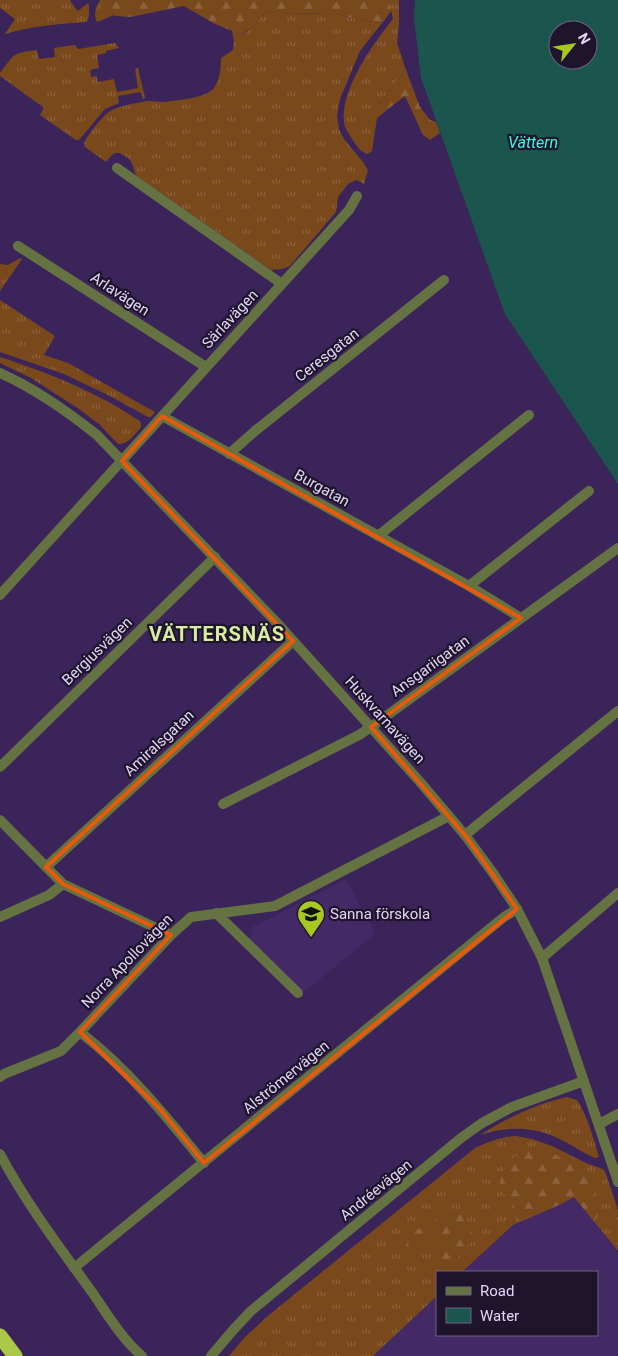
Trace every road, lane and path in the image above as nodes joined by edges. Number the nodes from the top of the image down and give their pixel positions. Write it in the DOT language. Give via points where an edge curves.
graph roads {
  1 [pos="117,168"];
  2 [pos="357,196"];
  3 [pos="18,246"];
  4 [pos="444,280"];
  5 [pos="282,284"];
  6 [pos="206,367"];
  7 [pos="0,373"];
  8 [pos="528,415"];
  9 [pos="162,416"];
  10 [pos="229,454"];
  11 [pos="122,461"];
  12 [pos="589,491"];
  13 [pos="378,536"];
  14 [pos="618,548"];
  15 [pos="215,557"];
  16 [pos="469,586"];
  17 [pos="0,595"];
  18 [pos="521,618"];
  19 [pos="293,640"];
  20 [pos="618,711"];
  21 [pos="371,727"];
  22 [pos="0,767"];
  23 [pos="223,804"];
  24 [pos="449,816"];
  25 [pos="0,820"];
  26 [pos="465,835"];
  27 [pos="46,867"];
  28 [pos="63,884"];
  29 [pos="618,893"];
  30 [pos="517,910"];
  31 [pos="216,913"];
  32 [pos="0,916"];
  33 [pos="171,935"];
  34 [pos="542,958"];
  35 [pos="298,993"];
  36 [pos="80,1032"];
  37 [pos="0,1077"];
  38 [pos="584,1082"];
  39 [pos="618,1114"];
  40 [pos="599,1124"];
  41 [pos="0,1154"];
  42 [pos="204,1163"];
  43 [pos="618,1182"];
  44 [pos="74,1268"];
  45 [pos="0,1336"];
  46 [pos="15,1356"];
  47 [pos="142,1356"];
  48 [pos="211,1356"];
  1 -- 5 [label="street"];
  2 -- 5 [label="street, Särlavägen" via="349,210"];
  3 -- 6 [label="street, Arlavägen"];
  4 -- 10 [label="street, Ceresgatan"];
  5 -- 6 [label="street, Särlavägen"];
  6 -- 9 [label="street, Särlavägen"];
  7 -- 11 [label="street, Huskvarnavägen" via="69,413"];
  8 -- 13 [label="street"];
  9 -- 10 [label="street, Burgatan"];
  9 -- 11 [label="street, Särlavägen"];
  10 -- 13 [label="street, Burgatan"];
  11 -- 15 [label="street, Huskvarnavägen"];
  11 -- 17 [label="street, Särlavägen"];
  12 -- 16 [label="street"];
  13 -- 16 [label="street, Burgatan"];
  14 -- 18 [label="street, Ansgariigatan"];
  15 -- 19 [label="street, Huskvarnavägen"];
  15 -- 22 [label="street, Bergiusvägen"];
  16 -- 18 [label="street, Burgatan"];
  18 -- 21 [label="street, Ansgariigatan"];
  19 -- 21 [label="street, Huskvarnavägen"];
  19 -- 27 [label="street, Amiralsgatan"];
  20 -- 26 [label="street"];
  21 -- 23 [label="street, Ansgariigatan"];
  21 -- 24 [label="street, Huskvarnavägen"];
  24 -- 26 [label="street, Huskvarnavägen"];
  24 -- 31 [label="street, Norra Apollovägen" via="275,906"];
  25 -- 27 [label="street"];
  26 -- 30 [label="street, Huskvarnavägen"];
  27 -- 28 [label="street"];
  28 -- 32 [label="street" via="49,895"];
  28 -- 33 [label="street"];
  29 -- 34 [label="street"];
  30 -- 34 [label="street, Huskvarnavägen"];
  30 -- 42 [label="street, Alströmervägen" via="504,917"];
  31 -- 33 [label="street, Norra Apollovägen" via="191,917"];
  31 -- 35 [label="street"];
  33 -- 36 [label="street, Norra Apollovägen"];
  34 -- 38 [label="street, Huskvarnavägen"];
  36 -- 37 [label="street, Norra Apollovägen" via="61,1051"];
  36 -- 42 [label="street" via="101,1048 160,1109"];
  38 -- 40 [label="street, Huskvarnavägen"];
  38 -- 48 [label="street, Andréevägen" via="512,1107 461,1138 251,1311"];
  39 -- 40 [label="street"];
  40 -- 43 [label="street, Huskvarnavägen"];
  41 -- 44 [label="street"];
  42 -- 44 [label="street, Alströmervägen"];
  44 -- 47 [label="street"];
  45 -- 46 [label="highway"];
}
